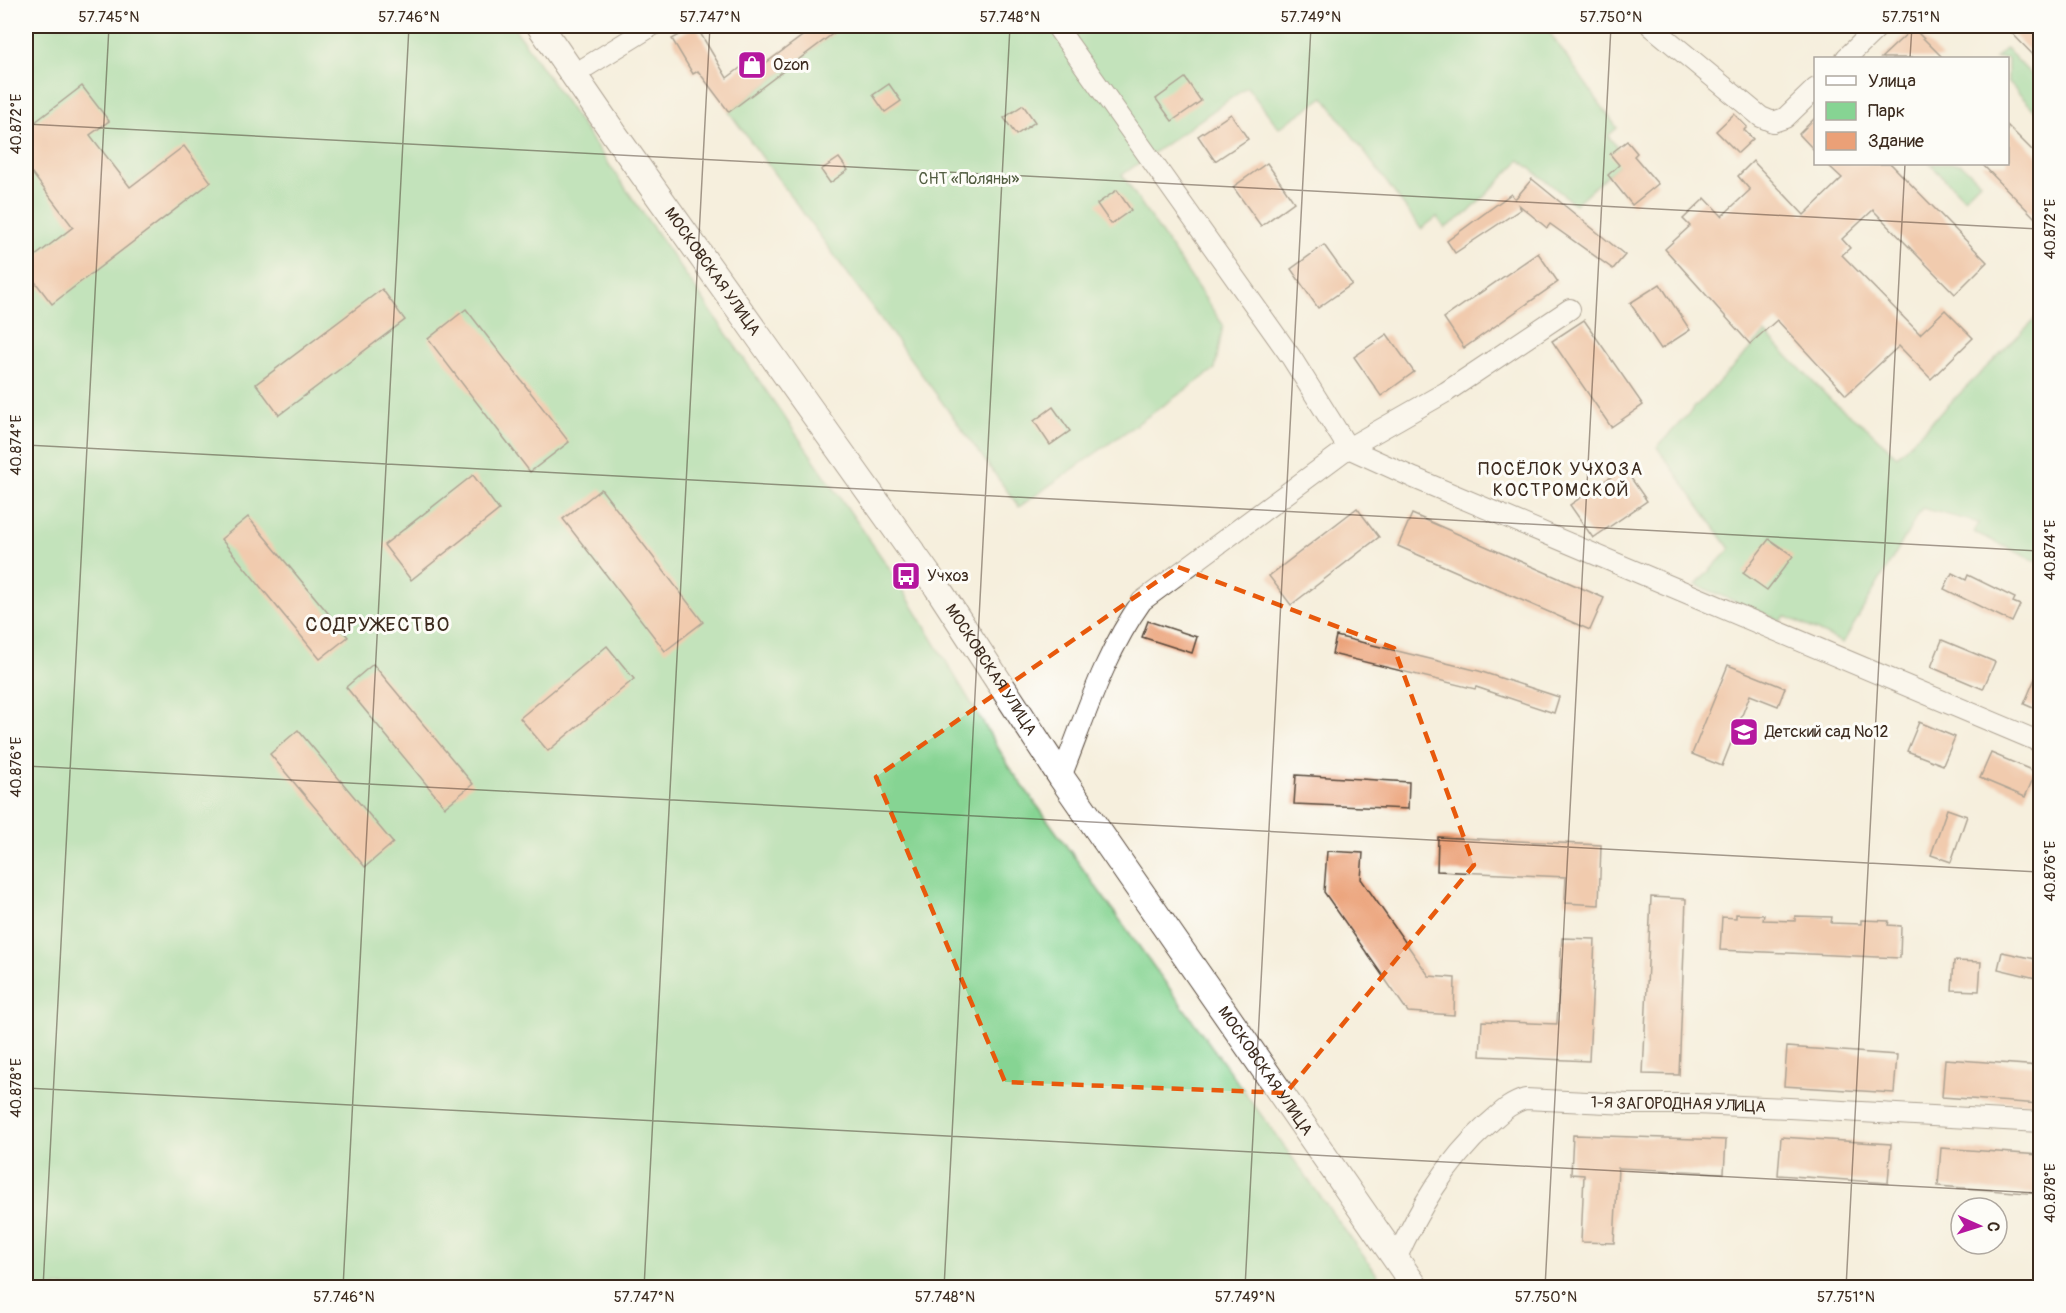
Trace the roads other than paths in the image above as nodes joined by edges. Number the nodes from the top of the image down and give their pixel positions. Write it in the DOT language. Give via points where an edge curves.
graph roads {
  1 [pos="540,26"];
  2 [pos="652,26"];
  3 [pos="1056,26"];
  4 [pos="1651,26"];
  5 [pos="1880,26"];
  6 [pos="1847,57"];
  7 [pos="573,75"];
  8 [pos="1814,89"];
  9 [pos="1570,309"];
  10 [pos="1348,448"];
  11 [pos="2040,742"];
  12 [pos="1061,777"];
  13 [pos="2040,1122"];
  14 [pos="1396,1259"];
  15 [pos="1416,1287"];
  1 -- 7 [label="main road, МОСКОВСКАЯ УЛИЦА"];
  2 -- 7 [label="street"];
  3 -- 10 [label="street" via="1291,357"];
  4 -- 8 [label="street" via="1761,117 1773,122 1785,118"];
  5 -- 6 [label="street"];
  7 -- 12 [label="main road, МОСКОВСКАЯ УЛИЦА" via="937,587"];
  9 -- 10 [label="street" via="1446,392"];
  10 -- 11 [label="street"];
  10 -- 12 [label="street" via="1142,602 1110,652"];
  12 -- 14 [label="main road, МОСКОВСКАЯ УЛИЦА"];
  13 -- 14 [label="street, 1-Я ЗАГОРОДНАЯ УЛИЦА" via="1525,1098 1512,1103 1455,1158 1424,1204"];
  14 -- 15 [label="main road, МОСКОВСКАЯ УЛИЦА"];
}
